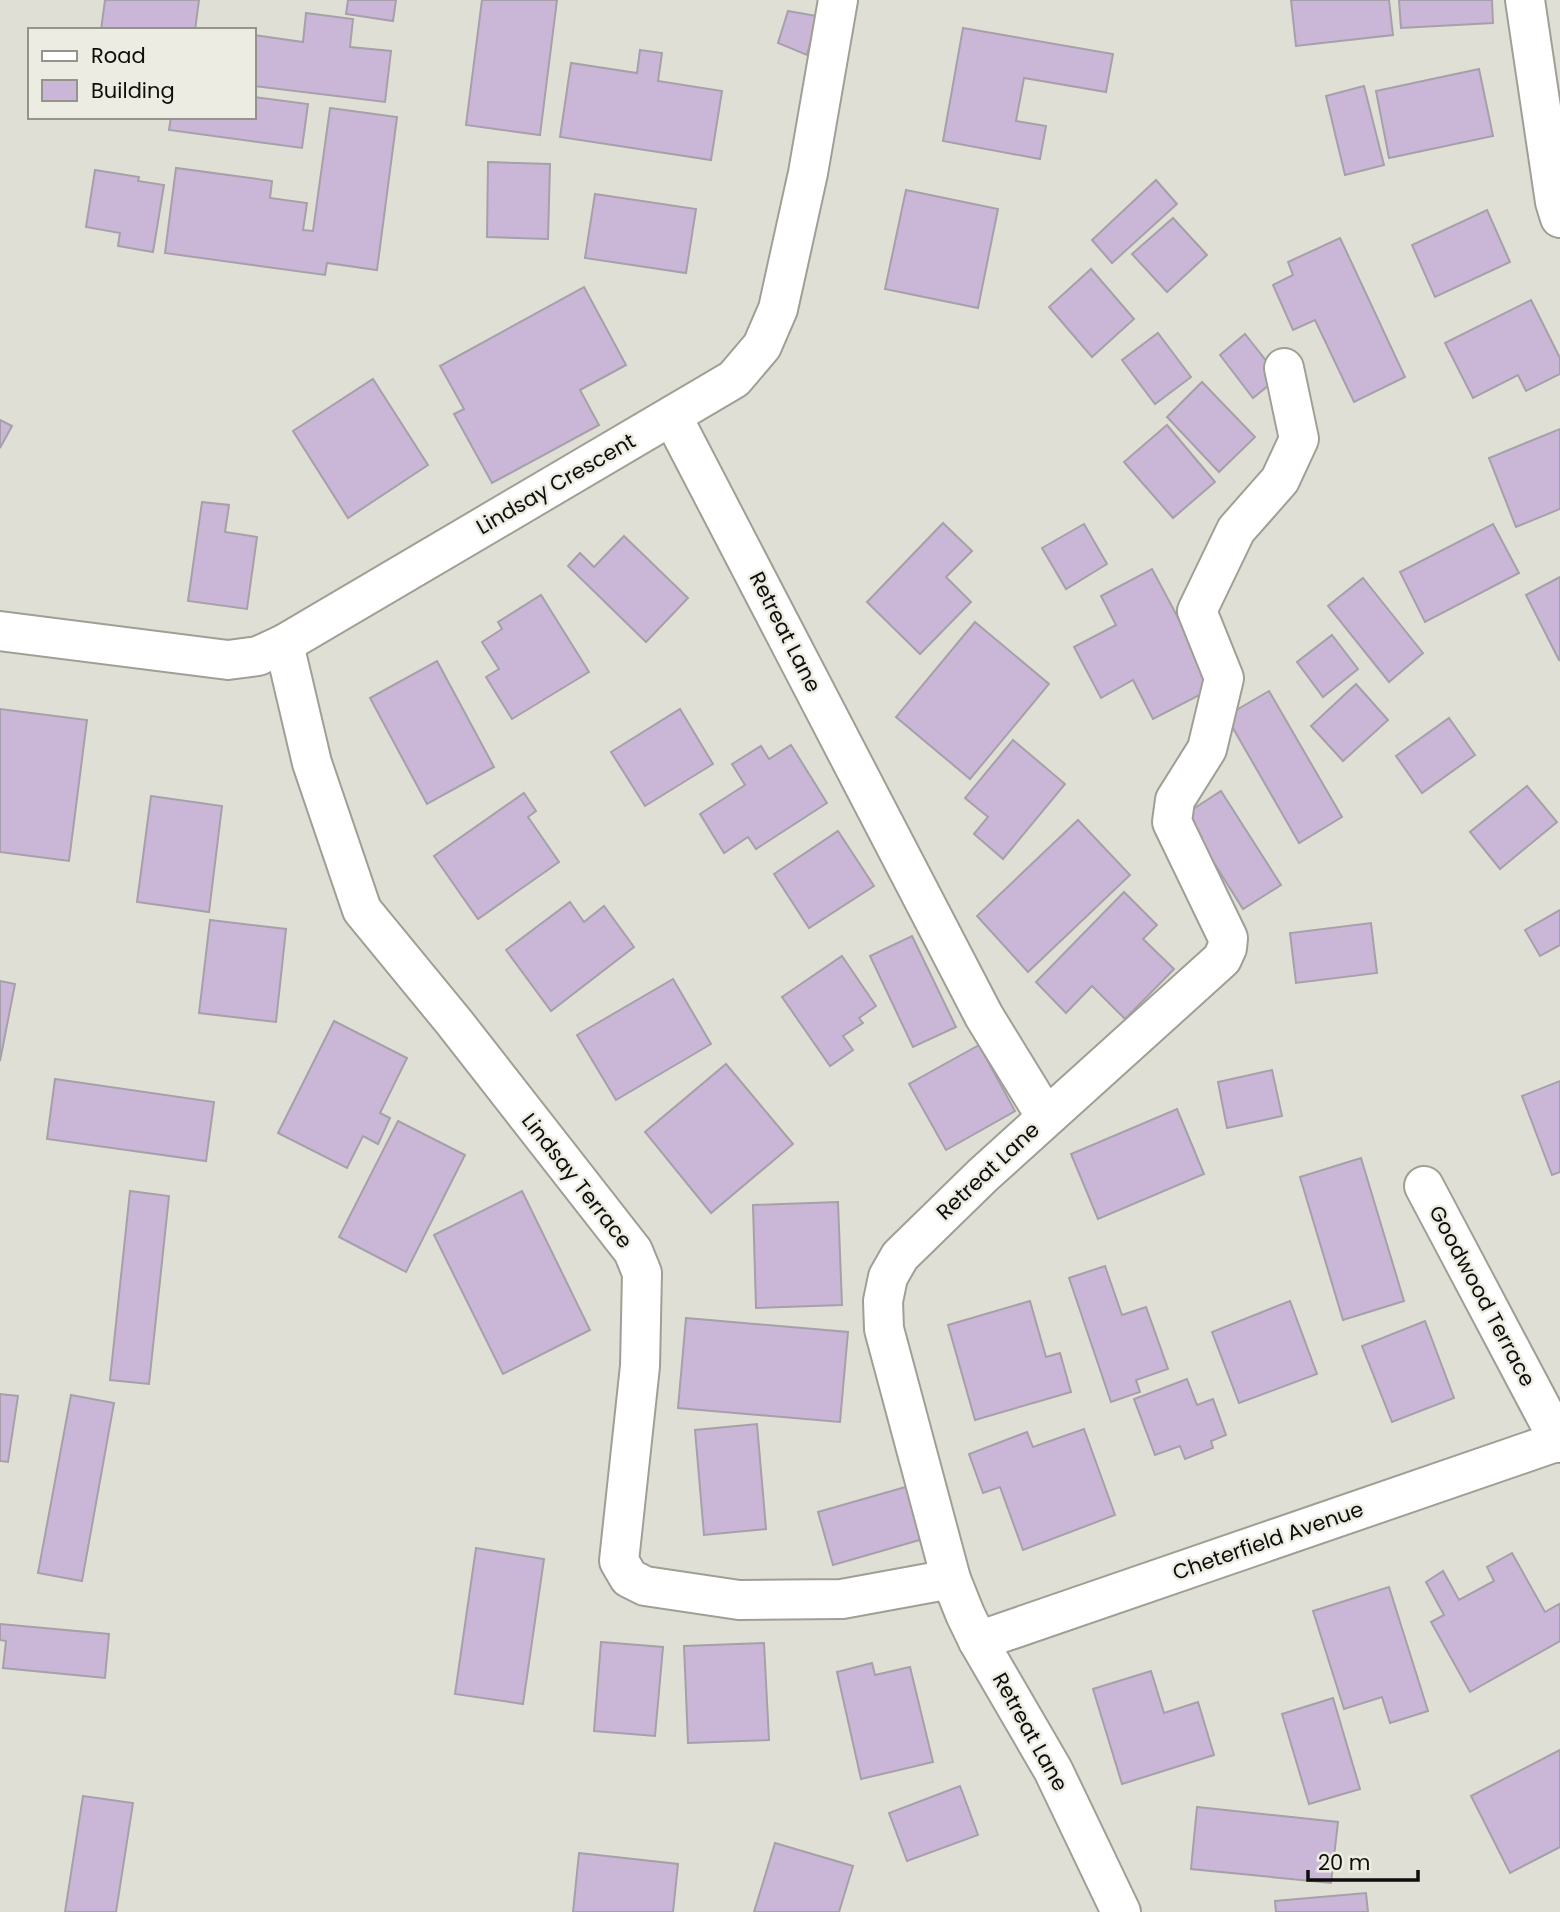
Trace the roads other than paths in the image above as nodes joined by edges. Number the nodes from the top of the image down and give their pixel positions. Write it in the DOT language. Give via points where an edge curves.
graph roads {
  1 [pos="838,0"];
  2 [pos="1525,0"];
  3 [pos="1560,218"];
  4 [pos="1284,368"];
  5 [pos="672,416"];
  6 [pos="0,631"];
  7 [pos="284,644"];
  8 [pos="1045,1117"];
  9 [pos="1424,1186"];
  10 [pos="1559,1442"];
  11 [pos="951,1579"];
  12 [pos="978,1641"];
  13 [pos="1121,1912"];
  1 -- 5 [label="street, Lindsay Crescent" via="808,173 778,309 762,346 734,379"];
  2 -- 3 [label="street"];
  4 -- 8 [label="street" via="1299,439 1280,480 1236,530 1197,611 1224,678 1207,749 1175,800 1172,822 1228,938 1227,948 1222,959"];
  5 -- 7 [label="street, Lindsay Crescent"];
  5 -- 8 [label="street, Retreat Lane" via="977,1003"];
  6 -- 7 [label="street, Lindsay Crescent" via="228,660 258,656"];
  7 -- 11 [label="street, Lindsay Terrace" via="312,762 362,910 633,1251 642,1273 640,1366 618,1561 629,1578 645,1586 738,1600 842,1599"];
  8 -- 11 [label="street, Retreat Lane" via="900,1256 888,1277 883,1301 884,1329"];
  9 -- 10 [label="street, Goodwood Terrace"];
  10 -- 12 [label="street, Cheterfield Avenue"];
  11 -- 12 [label="street, Retreat Lane"];
  12 -- 13 [label="street, Retreat Lane" via="1053,1770"];
}
